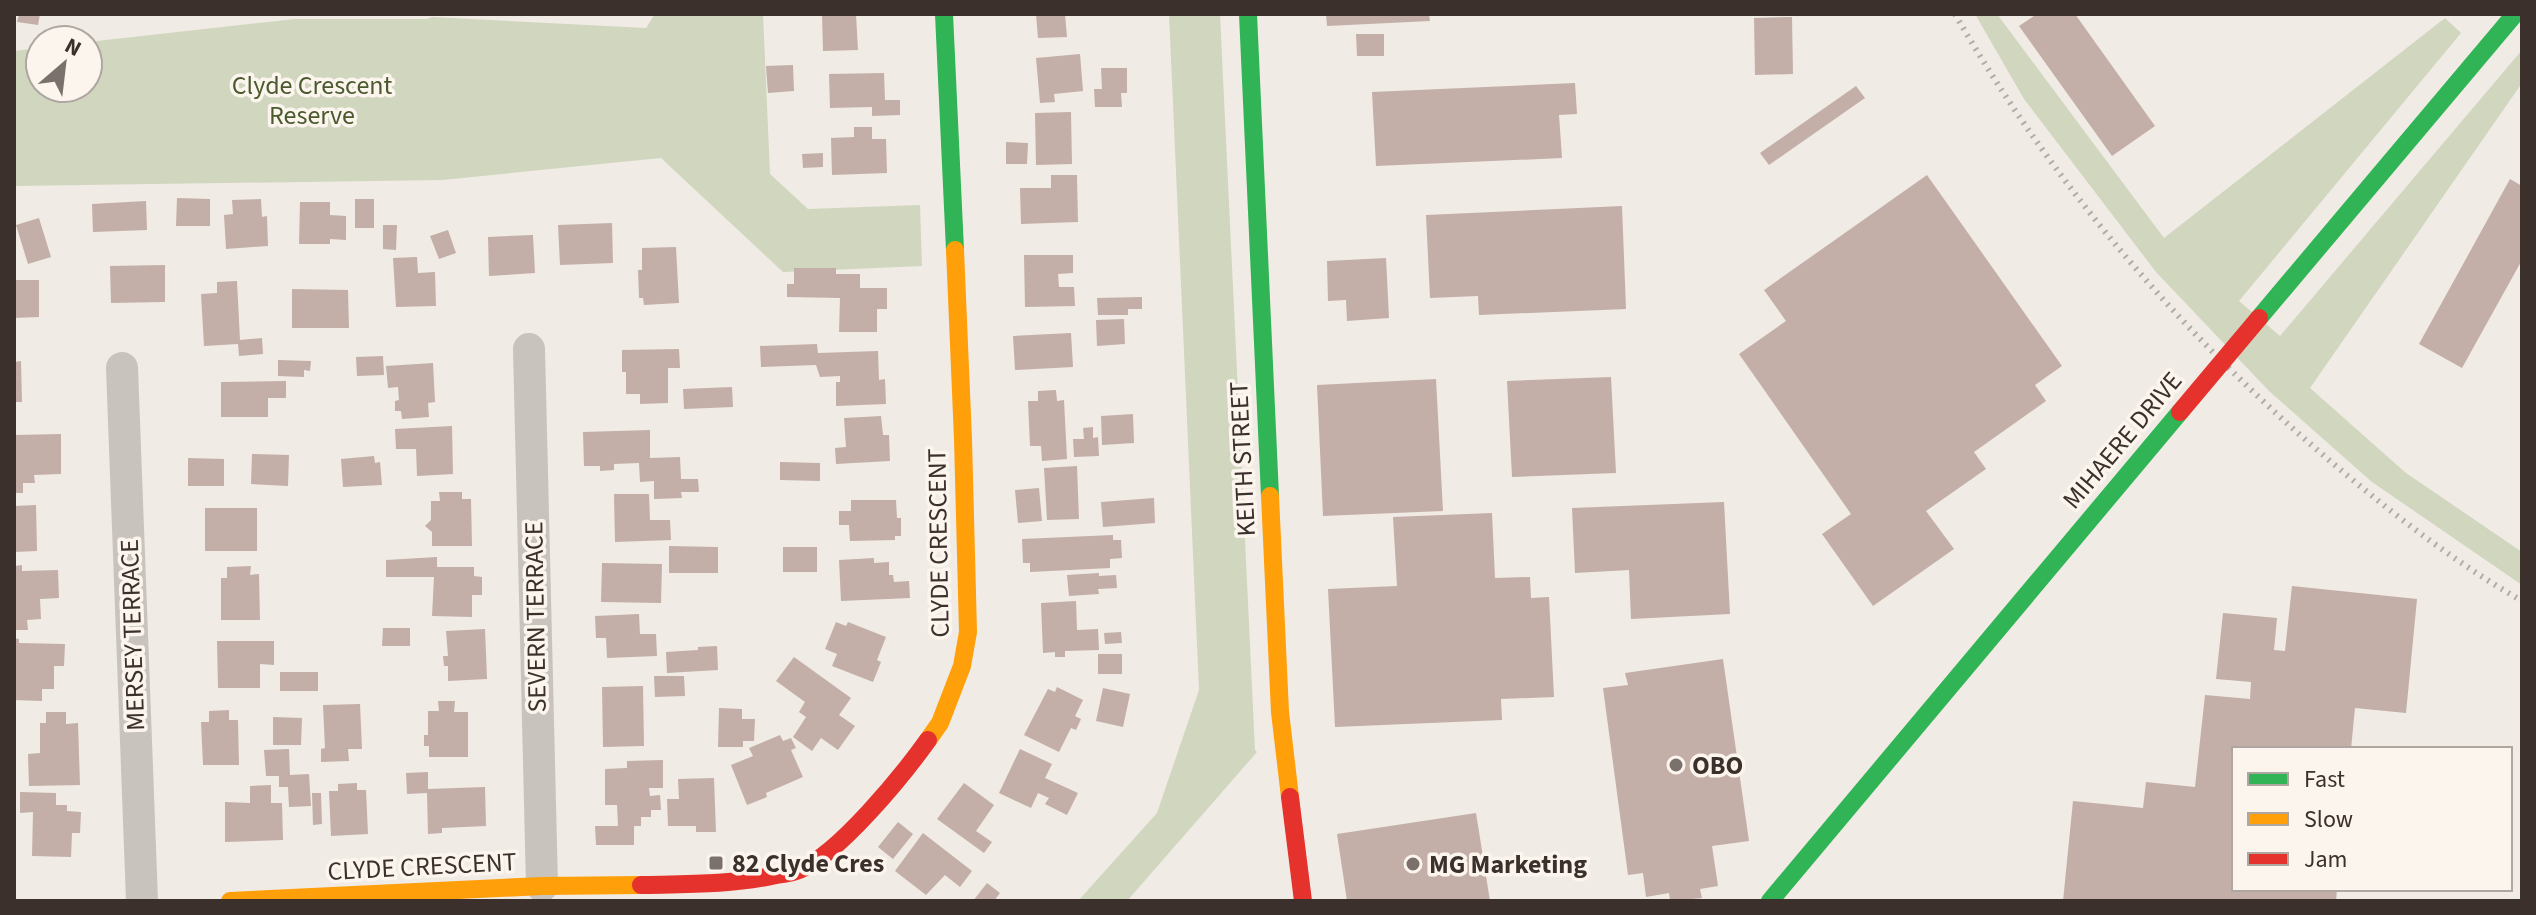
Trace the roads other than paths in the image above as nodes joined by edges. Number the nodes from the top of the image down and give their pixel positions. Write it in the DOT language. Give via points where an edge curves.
graph roads {
  1 [pos="944,14"];
  2 [pos="1248,14"];
  3 [pos="2515,14"];
  4 [pos="529,349"];
  5 [pos="122,368"];
  6 [pos="542,886"];
  7 [pos="142,901"];
  8 [pos="230,901"];
  9 [pos="1303,901"];
  10 [pos="1770,901"];
  1 -- 6 [label="street, CLYDE CRESCENT" via="968,632 962,666 940,723 848,834 800,870 715,884"];
  2 -- 9 [label="street, KEITH STREET" via="1280,712"];
  3 -- 10 [label="street, MIHAERE DRIVE, bridge"];
  4 -- 6 [label="street, SEVERN TERRACE"];
  5 -- 7 [label="street, MERSEY TERRACE"];
  6 -- 8 [label="street, CLYDE CRESCENT"];
}
